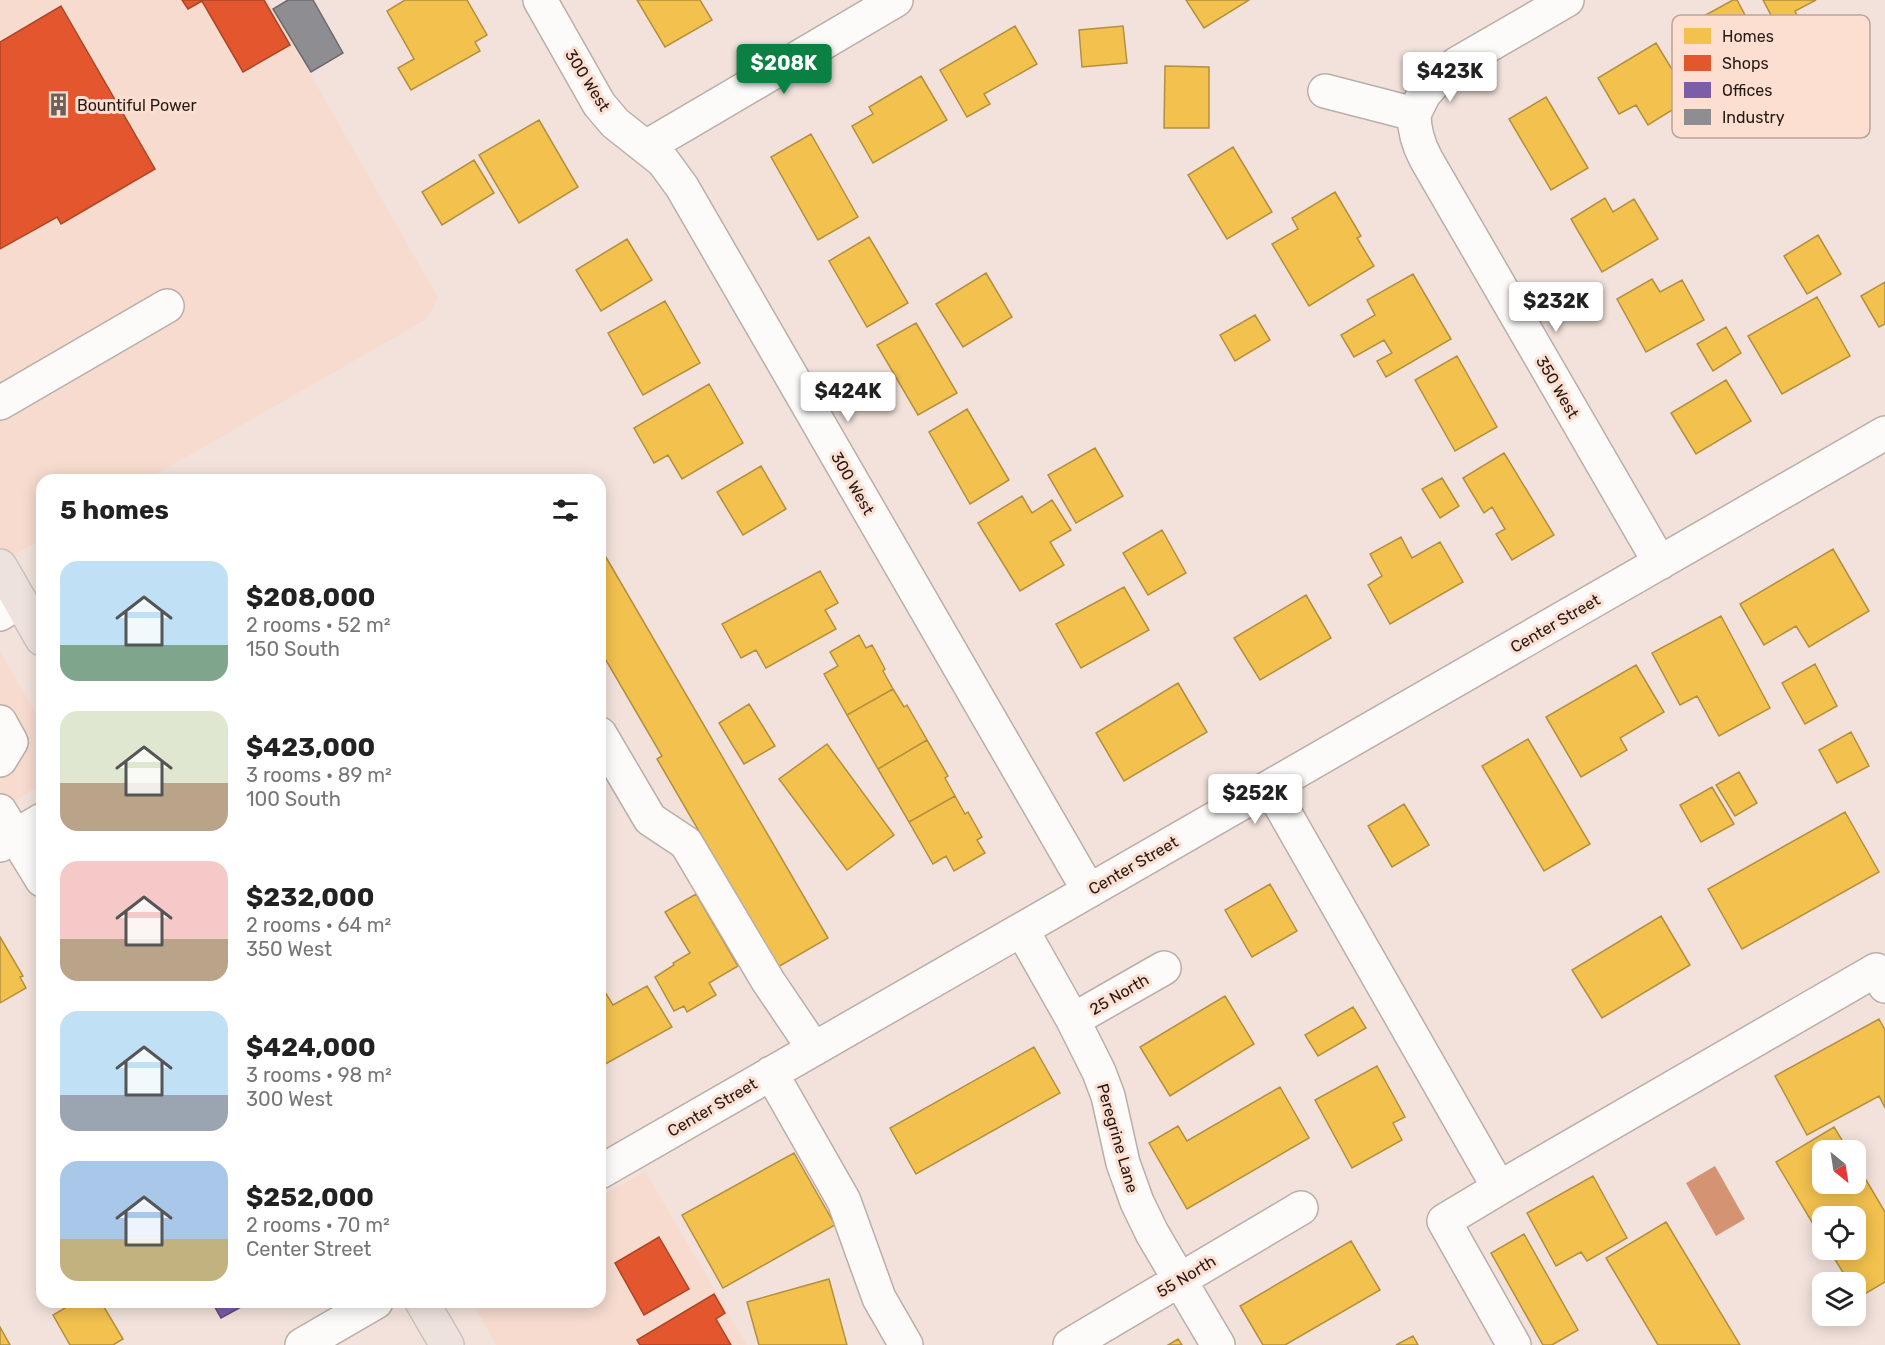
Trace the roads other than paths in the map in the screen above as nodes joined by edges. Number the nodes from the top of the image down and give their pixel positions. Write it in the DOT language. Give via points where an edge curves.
graph roads {
  1 [pos="540,0"];
  2 [pos="896,0"];
  3 [pos="1567,0"];
  4 [pos="1325,91"];
  5 [pos="1414,114"];
  6 [pos="646,147"];
  7 [pos="167,306"];
  8 [pos="1,400"];
  9 [pos="1885,434"];
  10 [pos="1660,563"];
  11 [pos="0,566"];
  12 [pos="10,608"];
  13 [pos="36,633"];
  14 [pos="0,722"];
  15 [pos="606,744"];
  16 [pos="0,760"];
  17 [pos="1270,787"];
  18 [pos="14,828"];
  19 [pos="36,869"];
  20 [pos="1089,891"];
  21 [pos="1022,930"];
  22 [pos="1164,968"];
  23 [pos="1885,986"];
  24 [pos="1073,1020"];
  25 [pos="814,1049"];
  26 [pos="771,1073"];
  27 [pos="606,1169"];
  28 [pos="1499,1188"];
  29 [pos="1301,1208"];
  30 [pos="1180,1280"];
  31 [pos="366,1308"];
  32 [pos="426,1308"];
  33 [pos="302,1345"];
  34 [pos="447,1345"];
  35 [pos="906,1345"];
  36 [pos="1070,1345"];
  37 [pos="1218,1345"];
  38 [pos="1514,1345"];
  1 -- 6 [label="street, 300 West" via="599,104 615,123"];
  2 -- 6 [label="street"];
  3 -- 5 [label="street" via="1438,77"];
  4 -- 5 [label="street"];
  5 -- 10 [label="street, 350 West" via="1414,129 1426,159"];
  6 -- 20 [label="street, 300 West" via="682,187"];
  7 -- 8 [label="street"];
  9 -- 10 [label="street, Center Street"];
  10 -- 17 [label="street, Center Street"];
  11 -- 12 [label="main road"];
  12 -- 13 [label="main road"];
  14 -- 16 [label="street" via="11,742"];
  15 -- 25 [label="street" via="651,819 686,843 768,981"];
  17 -- 20 [label="street, Center Street"];
  17 -- 28 [label="street"];
  18 -- 19 [label="street"];
  20 -- 21 [label="street, Center Street"];
  21 -- 24 [label="street, Peregrine Lane"];
  21 -- 25 [label="street, Center Street"];
  22 -- 24 [label="street, 25 North"];
  23 -- 28 [label="street" via="1876,970"];
  24 -- 30 [label="street, Peregrine Lane" via="1108,1096 1123,1163 1137,1202"];
  25 -- 26 [label="street, Center Street"];
  26 -- 27 [label="street, Center Street"];
  26 -- 35 [label="street" via="844,1201 879,1298"];
  28 -- 38 [label="street" via="1444,1221"];
  29 -- 30 [label="street, 55 North"];
  30 -- 36 [label="street, 55 North"];
  30 -- 37 [label="street, Peregrine Lane"];
  31 -- 33 [label="street"];
  32 -- 34 [label="main road"];
}
